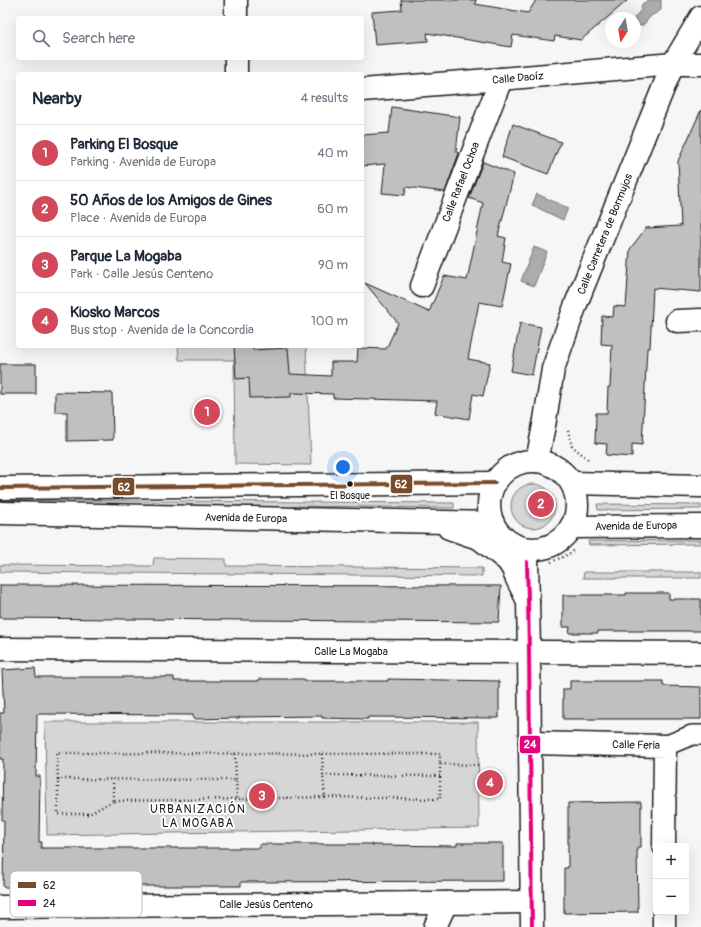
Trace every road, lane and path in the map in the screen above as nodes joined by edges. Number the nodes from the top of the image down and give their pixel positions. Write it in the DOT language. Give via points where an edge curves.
graph roads {
  1 [pos="236,0"];
  2 [pos="236,16"];
  3 [pos="701,17"];
  4 [pos="236,60"];
  5 [pos="674,64"];
  6 [pos="701,64"];
  7 [pos="236,72"];
  8 [pos="501,79"];
  9 [pos="364,90"];
  10 [pos="422,286"];
  11 [pos="701,320"];
  12 [pos="677,321"];
  13 [pos="566,424"];
  14 [pos="590,461"];
  15 [pos="537,462"];
  16 [pos="495,483"];
  17 [pos="572,483"];
  18 [pos="701,486"];
  19 [pos="0,488"];
  20 [pos="0,514"];
  21 [pos="433,521"];
  22 [pos="493,522"];
  23 [pos="701,526"];
  24 [pos="571,528"];
  25 [pos="529,549"];
  26 [pos="528,601"];
  27 [pos="0,649"];
  28 [pos="530,652"];
  29 [pos="701,653"];
  30 [pos="701,735"];
  31 [pos="530,743"];
  32 [pos="665,746"];
  33 [pos="235,754"];
  34 [pos="322,754"];
  35 [pos="440,764"];
  36 [pos="478,765"];
  37 [pos="323,775"];
  38 [pos="440,776"];
  39 [pos="58,779"];
  40 [pos="113,779"];
  41 [pos="236,780"];
  42 [pos="325,797"];
  43 [pos="237,799"];
  44 [pos="113,801"];
  45 [pos="664,843"];
  46 [pos="531,902"];
  47 [pos="446,903"];
  48 [pos="142,906"];
  49 [pos="0,907"];
  50 [pos="10,907"];
  51 [pos="664,915"];
  52 [pos="435,927"];
  53 [pos="532,927"];
  54 [pos="664,927"];
  1 -- 2 [label="street"];
  3 -- 5 [label="street, Calle Carretera de Bormujos"];
  4 -- 7 [label="street"];
  5 -- 6 [label="street, Calle Daoíz"];
  5 -- 8 [label="street, Calle Daoíz"];
  5 -- 15 [label="street, Calle Carretera de Bormujos" via="576,304 553,369"];
  8 -- 9 [label="street, Calle Daoíz"];
  8 -- 10 [label="street, Calle Rafael Ochoa"];
  11 -- 12 [label="street"];
  13 -- 14 [label="path" via="572,446"];
  15 -- 16 [label="street" via="524,462 513,466"];
  15 -- 17 [label="street" via="551,465"];
  16 -- 19 [label="street"];
  16 -- 22 [label="street" via="490,496"];
  17 -- 18 [label="street"];
  17 -- 24 [label="street" via="577,506"];
  20 -- 21 [label="street, Avenida de Europa"];
  21 -- 22 [label="street, Avenida de Europa"];
  21 -- 26 [label="street" via="479,538 508,561"];
  22 -- 25 [label="street" via="499,533 507,540"];
  23 -- 24 [label="street, Avenida de Europa"];
  24 -- 25 [label="street" via="553,544"];
  25 -- 26 [label="street"];
  26 -- 28 [label="street"];
  27 -- 28 [label="street, Calle La Mogaba"];
  28 -- 29 [label="street, Calle La Mogaba"];
  28 -- 31 [label="street"];
  30 -- 32 [label="street" via="692,735"];
  31 -- 32 [label="street, Calle Feria"];
  31 -- 46 [label="street"];
  32 -- 45 [label="street, Calle Feria"];
  33 -- 34 [label="path"];
  33 -- 39 [label="path" via="57,753"];
  33 -- 41 [label="path"];
  34 -- 35 [label="path" via="440,754"];
  34 -- 37 [label="path"];
  35 -- 36 [label="path"];
  35 -- 38 [label="path"];
  37 -- 38 [label="path"];
  37 -- 42 [label="path"];
  38 -- 42 [label="path" via="440,799"];
  39 -- 40 [label="path"];
  39 -- 44 [label="path" via="58,814 89,814"];
  40 -- 41 [label="path"];
  40 -- 44 [label="path"];
  41 -- 43 [label="path"];
  42 -- 43 [label="path"];
  43 -- 44 [label="path"];
  46 -- 47 [label="street, Calle Jesús Centeno"];
  46 -- 53 [label="street"];
  47 -- 48 [label="street, Calle Jesús Centeno"];
  47 -- 52 [label="street"];
  49 -- 50 [label="street, Calle Jesús Centeno"];
  51 -- 54 [label="street"];
}
